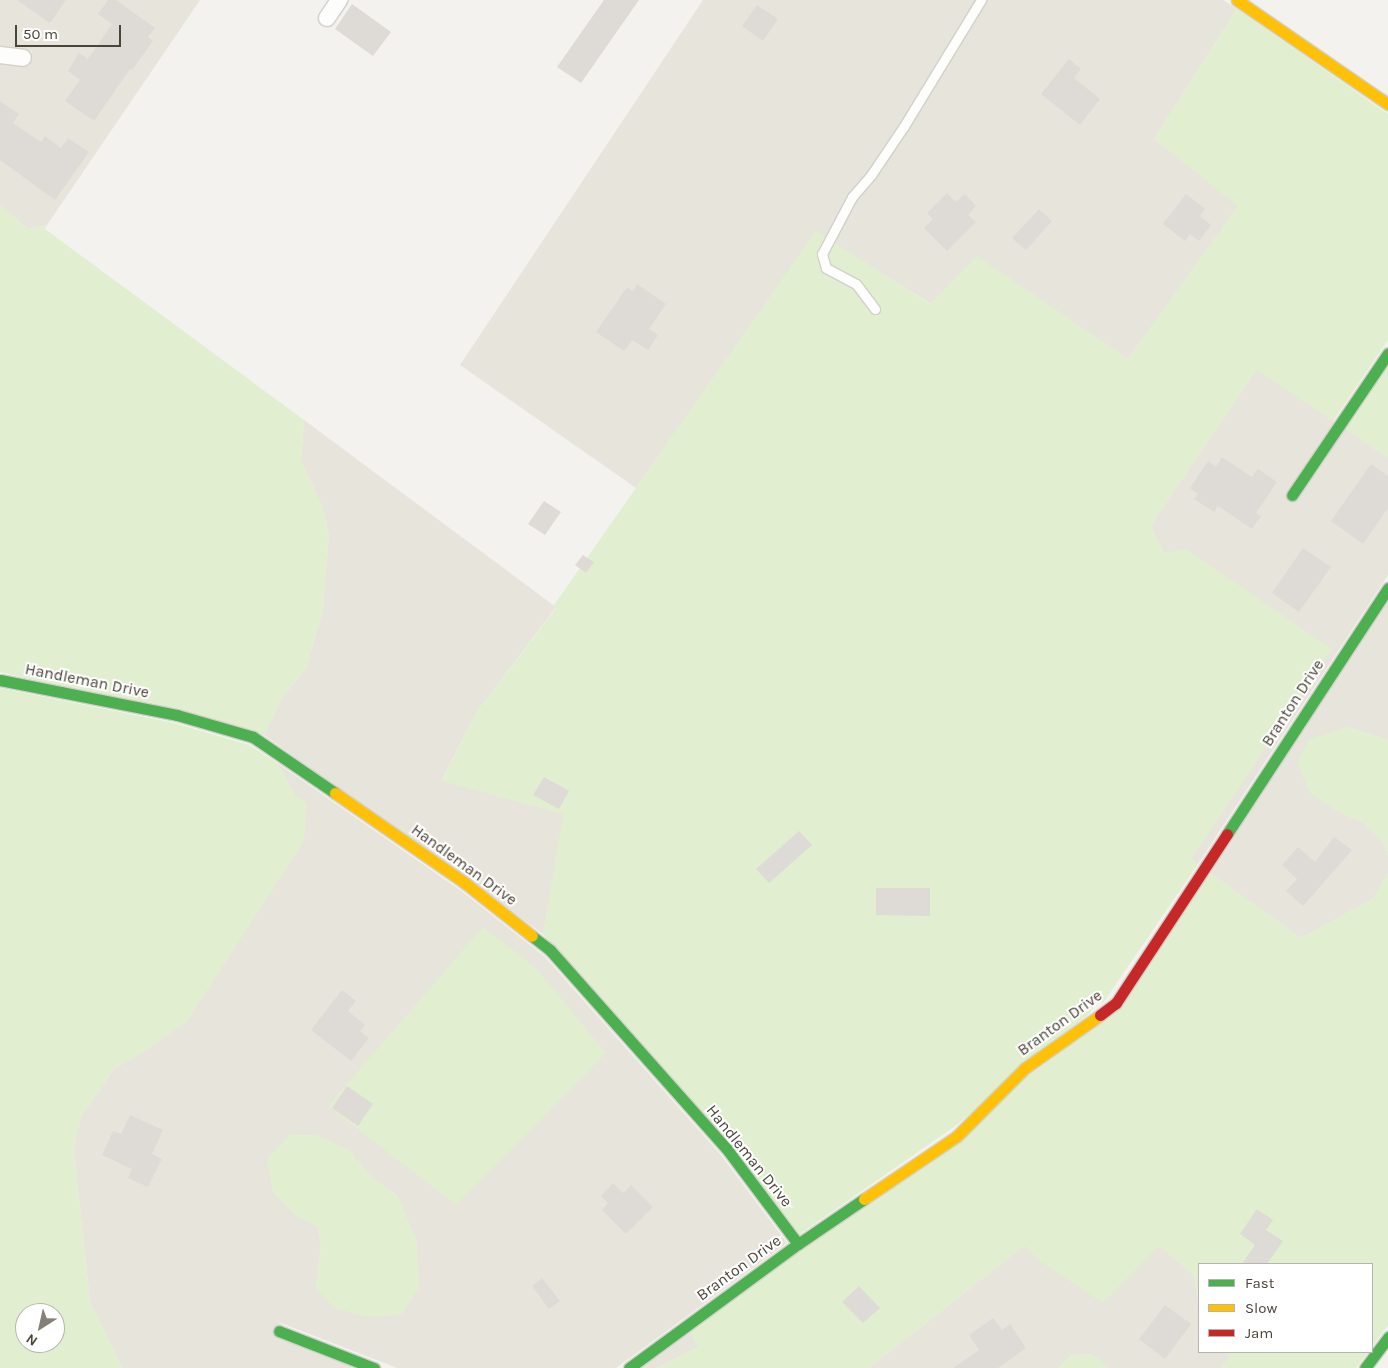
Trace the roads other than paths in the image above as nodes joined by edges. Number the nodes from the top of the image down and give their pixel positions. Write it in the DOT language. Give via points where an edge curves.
graph roads {
  1 [pos="339,0"];
  2 [pos="981,0"];
  3 [pos="1237,0"];
  4 [pos="327,18"];
  5 [pos="0,55"];
  6 [pos="24,58"];
  7 [pos="1388,104"];
  8 [pos="875,309"];
  9 [pos="1388,353"];
  10 [pos="1292,494"];
  11 [pos="1388,588"];
  12 [pos="0,680"];
  13 [pos="798,1244"];
  14 [pos="280,1331"];
  15 [pos="1388,1337"];
  16 [pos="374,1368"];
  17 [pos="629,1368"];
  18 [pos="1365,1368"];
  1 -- 4 [label="street"];
  2 -- 8 [label="lane" via="872,175 852,197 822,254 826,268 856,284"];
  3 -- 7 [label="street"];
  5 -- 6 [label="street"];
  9 -- 10 [label="street"];
  11 -- 13 [label="street, Branton Drive" via="1116,1003 1025,1068 957,1136"];
  12 -- 13 [label="street, Handleman Drive" via="177,715 253,738 465,883 550,950 726,1148"];
  13 -- 17 [label="street, Branton Drive"];
  14 -- 16 [label="street"];
  15 -- 18 [label="street"];
}
